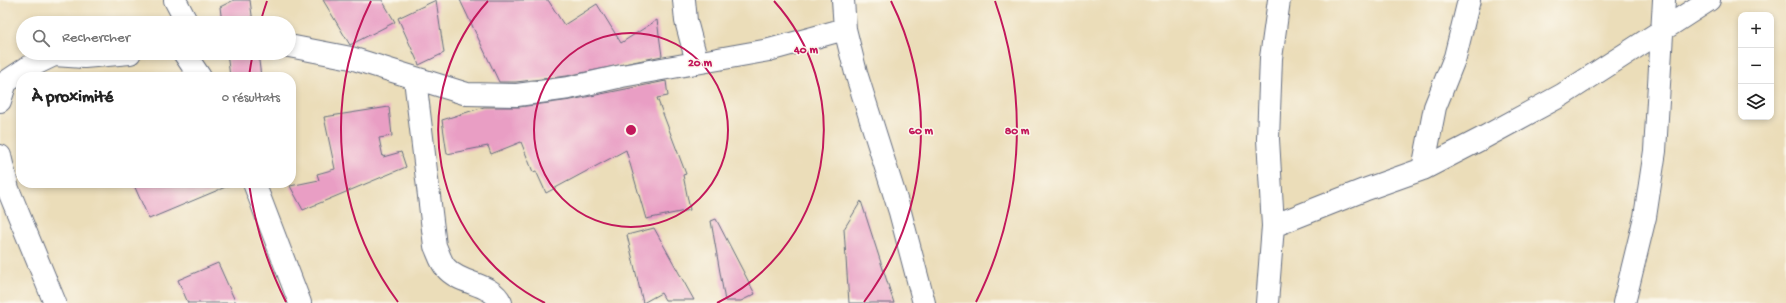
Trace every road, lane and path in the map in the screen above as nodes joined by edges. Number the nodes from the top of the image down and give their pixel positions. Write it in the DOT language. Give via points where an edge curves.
graph roads {
  1 [pos="175,0"];
  2 [pos="684,0"];
  3 [pos="1279,0"];
  4 [pos="1469,0"];
  5 [pos="1664,0"];
  6 [pos="1709,0"];
  7 [pos="844,1"];
  8 [pos="183,16"];
  9 [pos="845,29"];
  10 [pos="1663,30"];
  11 [pos="296,47"];
  12 [pos="44,60"];
  13 [pos="189,60"];
  14 [pos="203,60"];
  15 [pos="697,62"];
  16 [pos="21,72"];
  17 [pos="197,72"];
  18 [pos="207,72"];
  19 [pos="16,75"];
  20 [pos="415,79"];
  21 [pos="0,101"];
  22 [pos="0,156"];
  23 [pos="1423,169"];
  24 [pos="4,181"];
  25 [pos="256,188"];
  26 [pos="1273,226"];
  27 [pos="55,303"];
  28 [pos="300,303"];
  29 [pos="501,303"];
  30 [pos="924,303"];
  31 [pos="1267,303"];
  32 [pos="1624,303"];
  1 -- 8 [label="street"];
  2 -- 15 [label="street" via="686,21"];
  3 -- 26 [label="street" via="1271,58 1268,139"];
  4 -- 23 [label="street" via="1455,57 1435,107"];
  5 -- 10 [label="street"];
  6 -- 10 [label="street"];
  7 -- 9 [label="street"];
  9 -- 15 [label="street" via="769,50"];
  9 -- 30 [label="street" via="856,73 900,212"];
  10 -- 23 [label="street" via="1562,95"];
  10 -- 32 [label="street" via="1645,217"];
  11 -- 20 [label="street" via="351,58"];
  12 -- 16 [label="street"];
  13 -- 17 [label="street"];
  14 -- 18 [label="street"];
  15 -- 20 [label="street" via="569,88 517,95 467,94"];
  19 -- 21 [label="street" via="6,82"];
  20 -- 29 [label="street" via="435,246 446,268 460,279 485,288"];
  22 -- 24 [label="street"];
  23 -- 26 [label="street"];
  24 -- 27 [label="street"];
  25 -- 28 [label="street"];
  26 -- 31 [label="street"];
}
